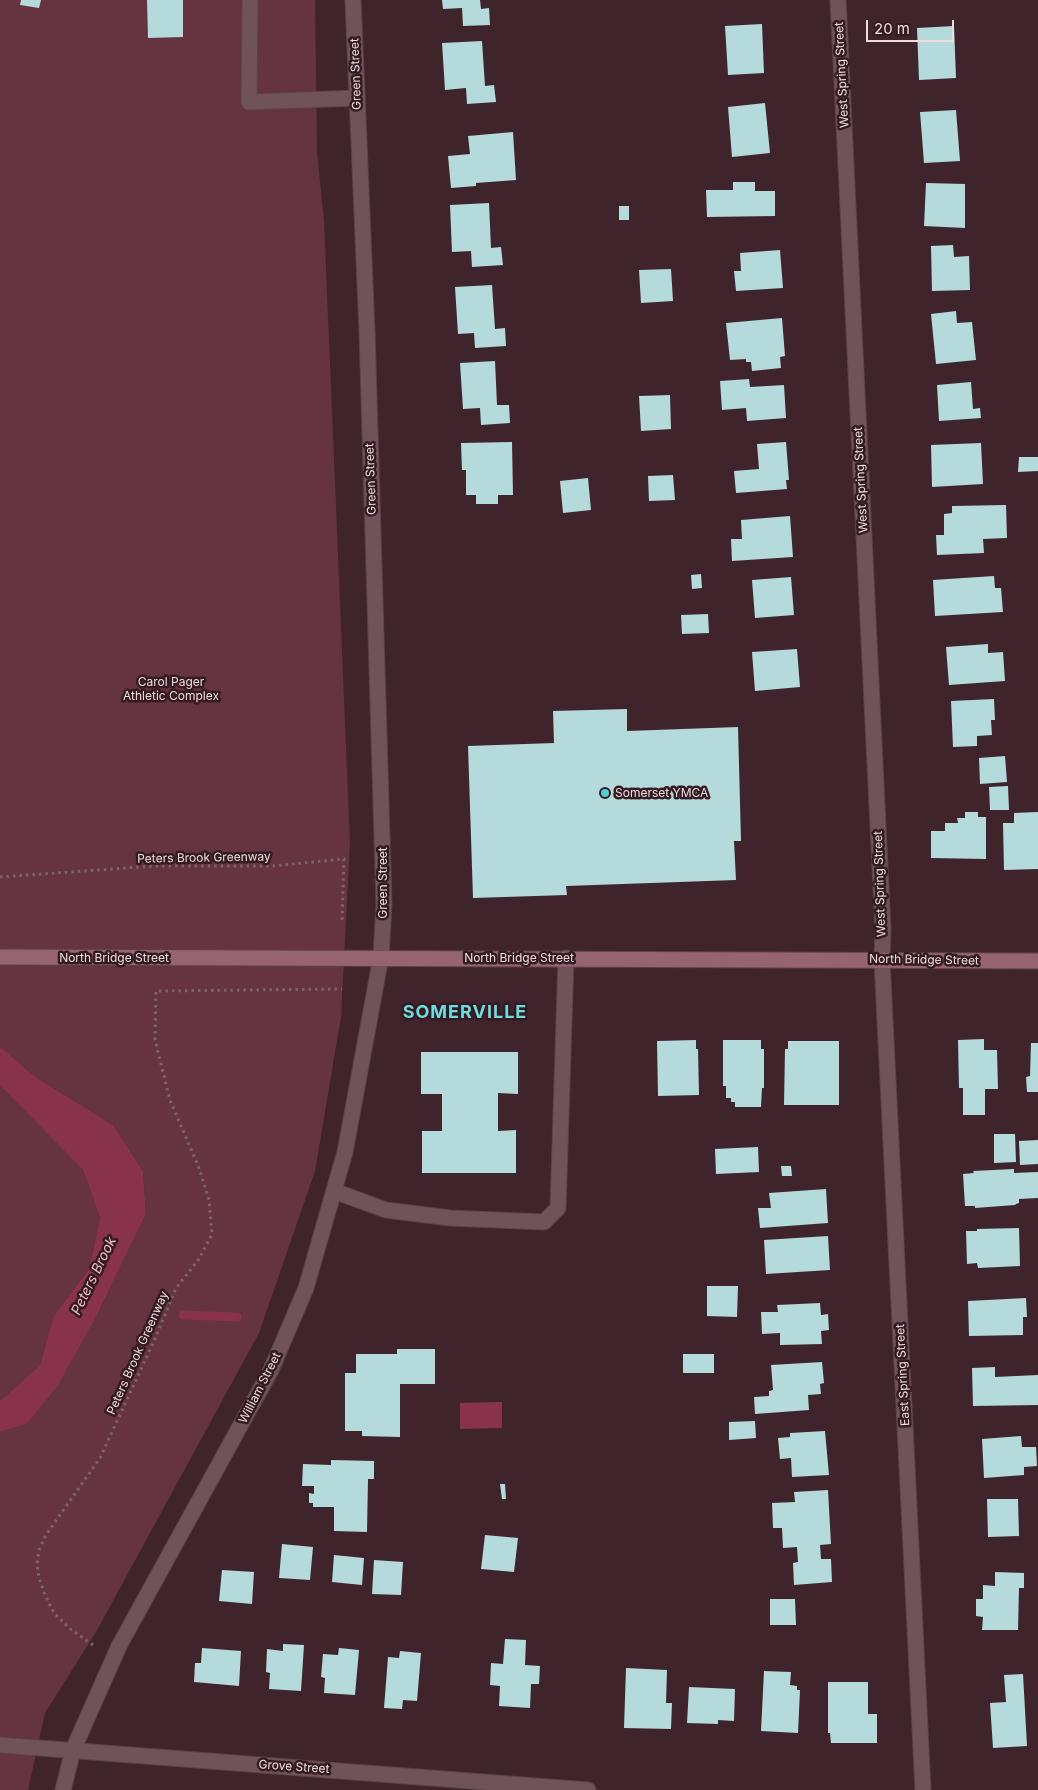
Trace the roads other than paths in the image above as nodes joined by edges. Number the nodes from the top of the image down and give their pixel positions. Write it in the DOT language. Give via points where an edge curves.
graph roads {
  1 [pos="250,0"];
  2 [pos="353,0"];
  3 [pos="838,0"];
  4 [pos="357,98"];
  5 [pos="7,957"];
  6 [pos="380,957"];
  7 [pos="566,958"];
  8 [pos="882,960"];
  9 [pos="1038,961"];
  10 [pos="334,1191"];
  11 [pos="4,1745"];
  12 [pos="74,1750"];
  13 [pos="63,1790"];
  14 [pos="588,1790"];
  15 [pos="923,1790"];
  1 -- 4 [label="street" via="249,102"];
  2 -- 4 [label="street, Green Street"];
  3 -- 8 [label="street, West Spring Street"];
  4 -- 6 [label="street, Green Street" via="384,884"];
  5 -- 6 [label="street, North Bridge Street"];
  6 -- 7 [label="street, North Bridge Street"];
  6 -- 10 [label="street, William Street" via="346,1152"];
  7 -- 8 [label="street, North Bridge Street"];
  7 -- 10 [label="street" via="558,1208 544,1222 450,1218 386,1210"];
  8 -- 9 [label="street, North Bridge Street"];
  8 -- 15 [label="street, East Spring Street"];
  10 -- 12 [label="street, William Street" via="306,1288 271,1370 119,1646"];
  11 -- 12 [label="street, Grove Street"];
  12 -- 13 [label="street, William Street"];
  12 -- 14 [label="street, Grove Street"];
}
